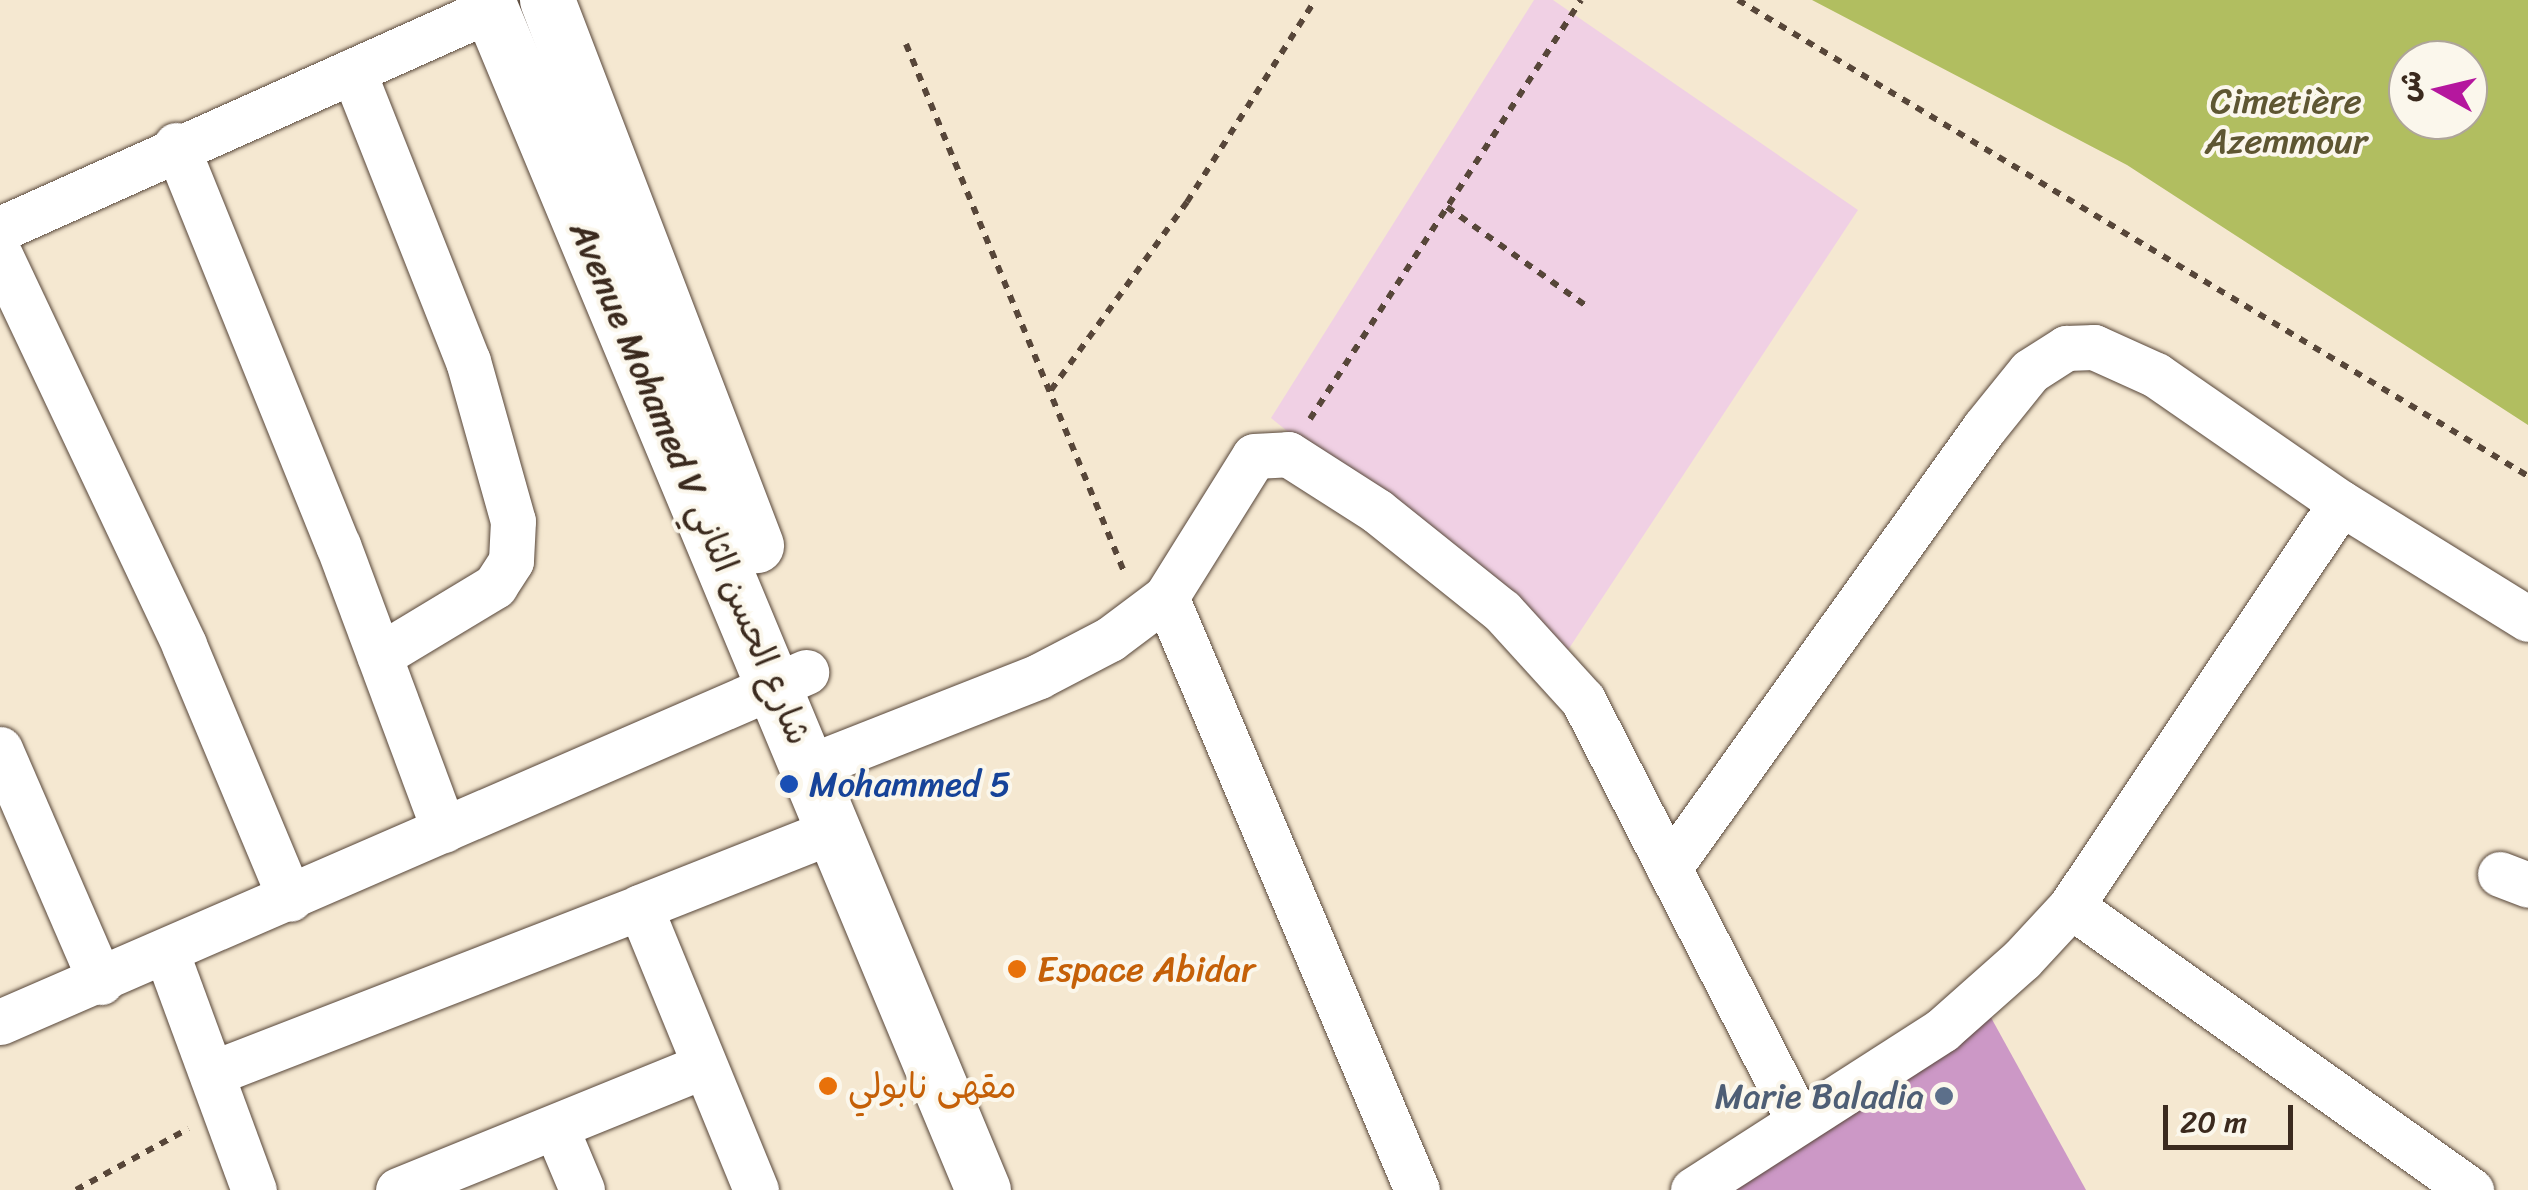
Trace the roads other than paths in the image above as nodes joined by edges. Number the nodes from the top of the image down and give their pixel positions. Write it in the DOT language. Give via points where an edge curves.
graph roads {
  1 [pos="546,0"];
  2 [pos="489,4"];
  3 [pos="352,71"];
  4 [pos="176,145"];
  5 [pos="0,229"];
  6 [pos="0,256"];
  7 [pos="2341,503"];
  8 [pos="1154,606"];
  9 [pos="2528,618"];
  10 [pos="379,656"];
  11 [pos="791,679"];
  12 [pos="0,748"];
  13 [pos="824,760"];
  14 [pos="444,830"];
  15 [pos="834,830"];
  16 [pos="1669,868"];
  17 [pos="290,899"];
  18 [pos="2071,906"];
  19 [pos="640,907"];
  20 [pos="167,954"];
  21 [pos="101,982"];
  22 [pos="0,1022"];
  23 [pos="704,1066"];
  24 [pos="219,1092"];
  25 [pos="1798,1121"];
  26 [pos="556,1128"];
  27 [pos="254,1190"];
  28 [pos="398,1190"];
  29 [pos="582,1190"];
  30 [pos="756,1190"];
  31 [pos="983,1190"];
  32 [pos="1022,1190"];
  33 [pos="1417,1190"];
  34 [pos="1693,1190"];
  35 [pos="2471,1190"];
  1 -- 11 [label="main road, Avenue Mohamed V شارع الحسن الثاني"];
  2 -- 3 [label="street"];
  2 -- 11 [label="main road, Avenue Mohamed V شارع الحسن الثاني"];
  3 -- 4 [label="street"];
  3 -- 10 [label="street" via="468,361 513,521 511,561 495,586"];
  4 -- 5 [label="street"];
  4 -- 10 [label="street"];
  6 -- 17 [label="street" via="184,645"];
  7 -- 9 [label="street"];
  7 -- 16 [label="street" via="2122,356 2094,347 2046,357 1984,428"];
  7 -- 18 [label="street"];
  8 -- 13 [label="street" via="1039,676"];
  8 -- 16 [label="street" via="1247,464 1264,452 1288,454 1377,511 1540,647 1582,700"];
  8 -- 33 [label="street"];
  10 -- 14 [label="street"];
  11 -- 13 [label="main road, Avenue Mohamed V شارع الحسن الثاني"];
  11 -- 14 [label="street"];
  12 -- 21 [label="street"];
  13 -- 15 [label="main road, Avenue Mohamed V شارع الحسن الثاني"];
  13 -- 32 [label="main road, Avenue Mohamed V شارع الحسن الثاني"];
  14 -- 17 [label="street"];
  15 -- 19 [label="street"];
  15 -- 31 [label="main road, Avenue Mohamed V شارع الحسن الثاني"];
  16 -- 25 [label="street"];
  17 -- 20 [label="street"];
  18 -- 25 [label="street" via="1983,998"];
  18 -- 35 [label="street"];
  19 -- 23 [label="street"];
  19 -- 24 [label="street"];
  20 -- 21 [label="street"];
  20 -- 24 [label="street"];
  21 -- 22 [label="street"];
  23 -- 26 [label="street"];
  23 -- 30 [label="street"];
  24 -- 27 [label="street"];
  25 -- 34 [label="street"];
  26 -- 28 [label="street"];
  26 -- 29 [label="street"];
}
